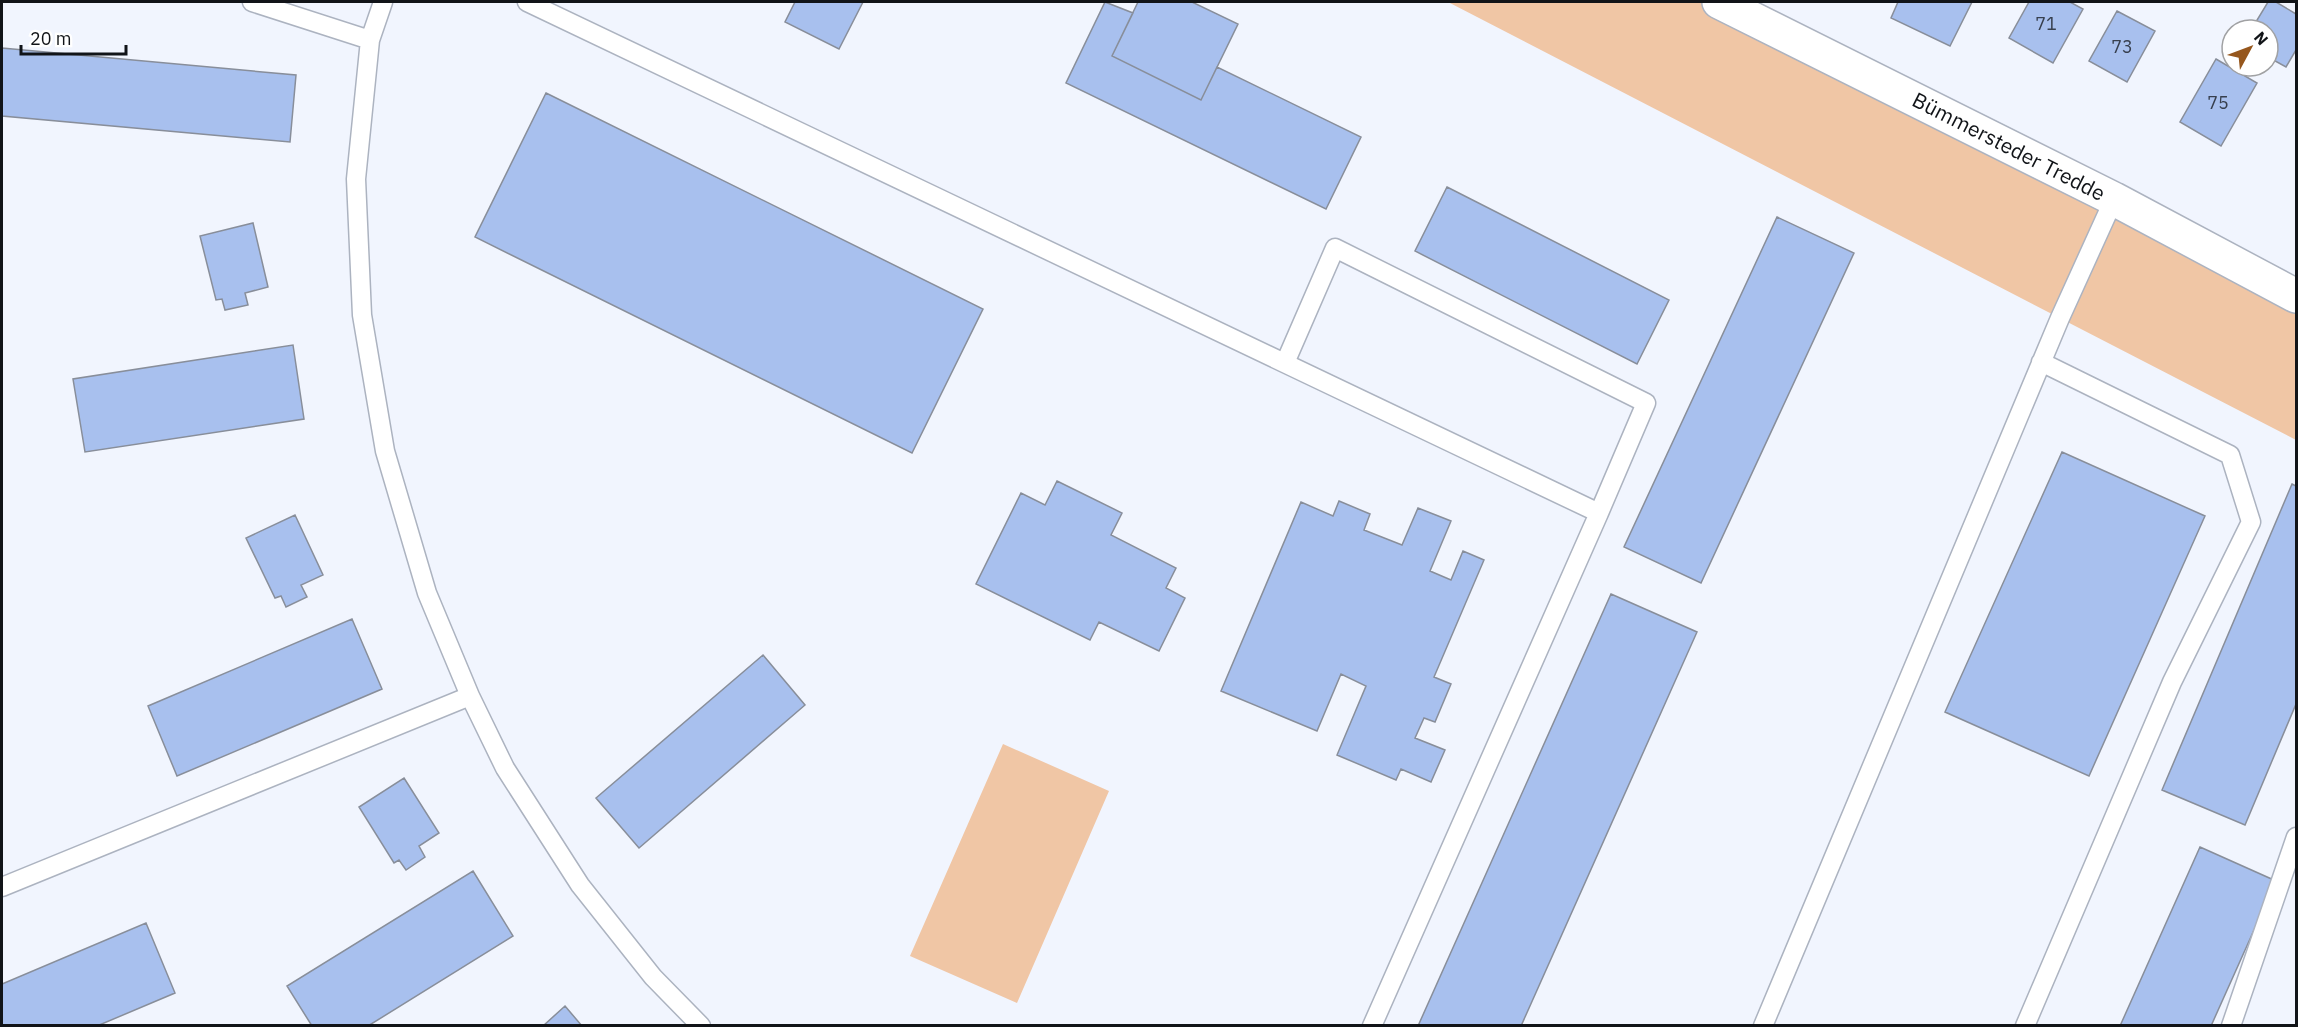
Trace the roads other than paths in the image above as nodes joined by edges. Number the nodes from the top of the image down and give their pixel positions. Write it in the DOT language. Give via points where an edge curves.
graph roads {
  1 [pos="252,2"];
  2 [pos="383,2"];
  3 [pos="527,2"];
  4 [pos="1719,2"];
  5 [pos="370,40"];
  6 [pos="2114,199"];
  7 [pos="2296,296"];
  8 [pos="2041,362"];
  9 [pos="1286,363"];
  10 [pos="1599,513"];
  11 [pos="470,696"];
  12 [pos="2296,837"];
  13 [pos="2,887"];
  14 [pos="701,1026"];
  15 [pos="1372,1026"];
  16 [pos="1763,1026"];
  17 [pos="2025,1026"];
  18 [pos="2231,1026"];
  1 -- 5 [label="lane"];
  2 -- 5 [label="lane"];
  3 -- 9 [label="lane"];
  4 -- 6 [label="street, Bümmersteder Tredde"];
  5 -- 11 [label="lane" via="356,179 362,315 385,451 427,593"];
  6 -- 7 [label="street, Bümmersteder Tredde"];
  6 -- 8 [label="lane"];
  8 -- 16 [label="lane"];
  8 -- 17 [label="lane" via="2229,455 2251,522 2172,682"];
  9 -- 10 [label="lane"];
  9 -- 10 [label="lane" via="1335,248 1646,403"];
  10 -- 15 [label="lane"];
  11 -- 13 [label="lane"];
  11 -- 14 [label="lane" via="505,768 580,885 653,977"];
  12 -- 18 [label="lane"];
}
